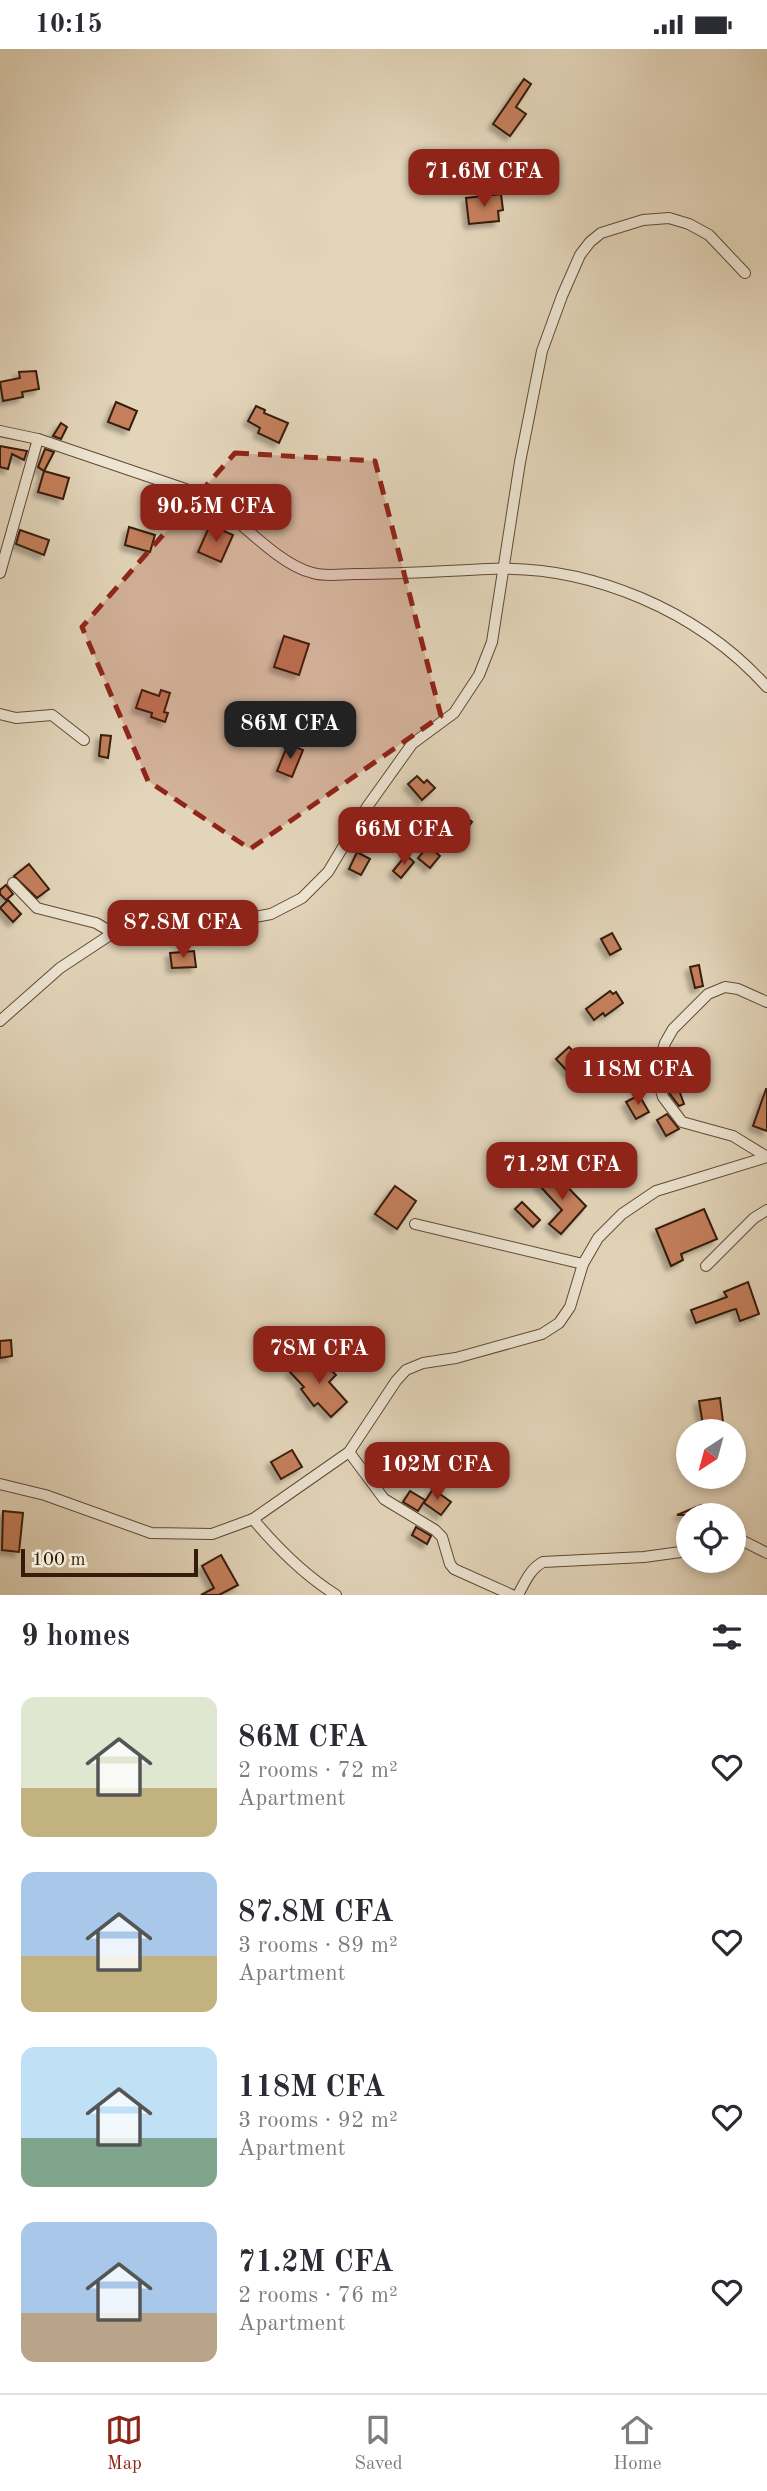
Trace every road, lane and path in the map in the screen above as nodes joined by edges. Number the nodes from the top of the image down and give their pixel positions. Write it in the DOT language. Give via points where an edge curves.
graph roads {
  1 [pos="745,273"];
  2 [pos="0,431"];
  3 [pos="38,439"];
  4 [pos="504,568"];
  5 [pos="0,573"];
  6 [pos="767,687"];
  7 [pos="0,714"];
  8 [pos="84,740"];
  9 [pos="13,883"];
  10 [pos="113,933"];
  11 [pos="767,1002"];
  12 [pos="0,1021"];
  13 [pos="767,1157"];
  14 [pos="767,1210"];
  15 [pos="415,1224"];
  16 [pos="583,1264"];
  17 [pos="706,1266"];
  18 [pos="349,1452"];
  19 [pos="0,1484"];
  20 [pos="253,1519"];
  21 [pos="746,1542"];
  22 [pos="676,1553"];
  23 [pos="767,1553"];
  24 [pos="335,1595"];
  25 [pos="512,1595"];
  26 [pos="518,1595"];
  1 -- 4 [label="street" via="709,235 669,218 622,226 590,242 566,285 541,351"];
  2 -- 3 [label="street"];
  3 -- 4 [label="street" via="206,496 280,556 314,574 411,575"];
  3 -- 5 [label="street"];
  4 -- 6 [label="street" via="560,572 665,608 714,638"];
  4 -- 10 [label="street" via="492,642 479,675 454,713 412,744 318,884 302,898 271,913"];
  7 -- 8 [label="street" via="16,718 52,715"];
  9 -- 10 [label="street" via="37,908 96,923"];
  10 -- 12 [label="street" via="60,968"];
  11 -- 13 [label="street" via="725,987 708,994 665,1043 660,1087 682,1122 733,1136"];
  13 -- 16 [label="street" via="656,1191 622,1214 598,1238"];
  14 -- 17 [label="street"];
  15 -- 16 [label="street"];
  16 -- 18 [label="street" via="570,1307 559,1322 542,1334 406,1370"];
  18 -- 20 [label="street"];
  18 -- 25 [label="street" via="384,1499 442,1537 454,1569"];
  19 -- 20 [label="street" via="151,1533 212,1534"];
  20 -- 24 [label="street" via="277,1548"];
  21 -- 23 [label="street"];
  22 -- 26 [label="street" via="543,1562 529,1574"];
}
